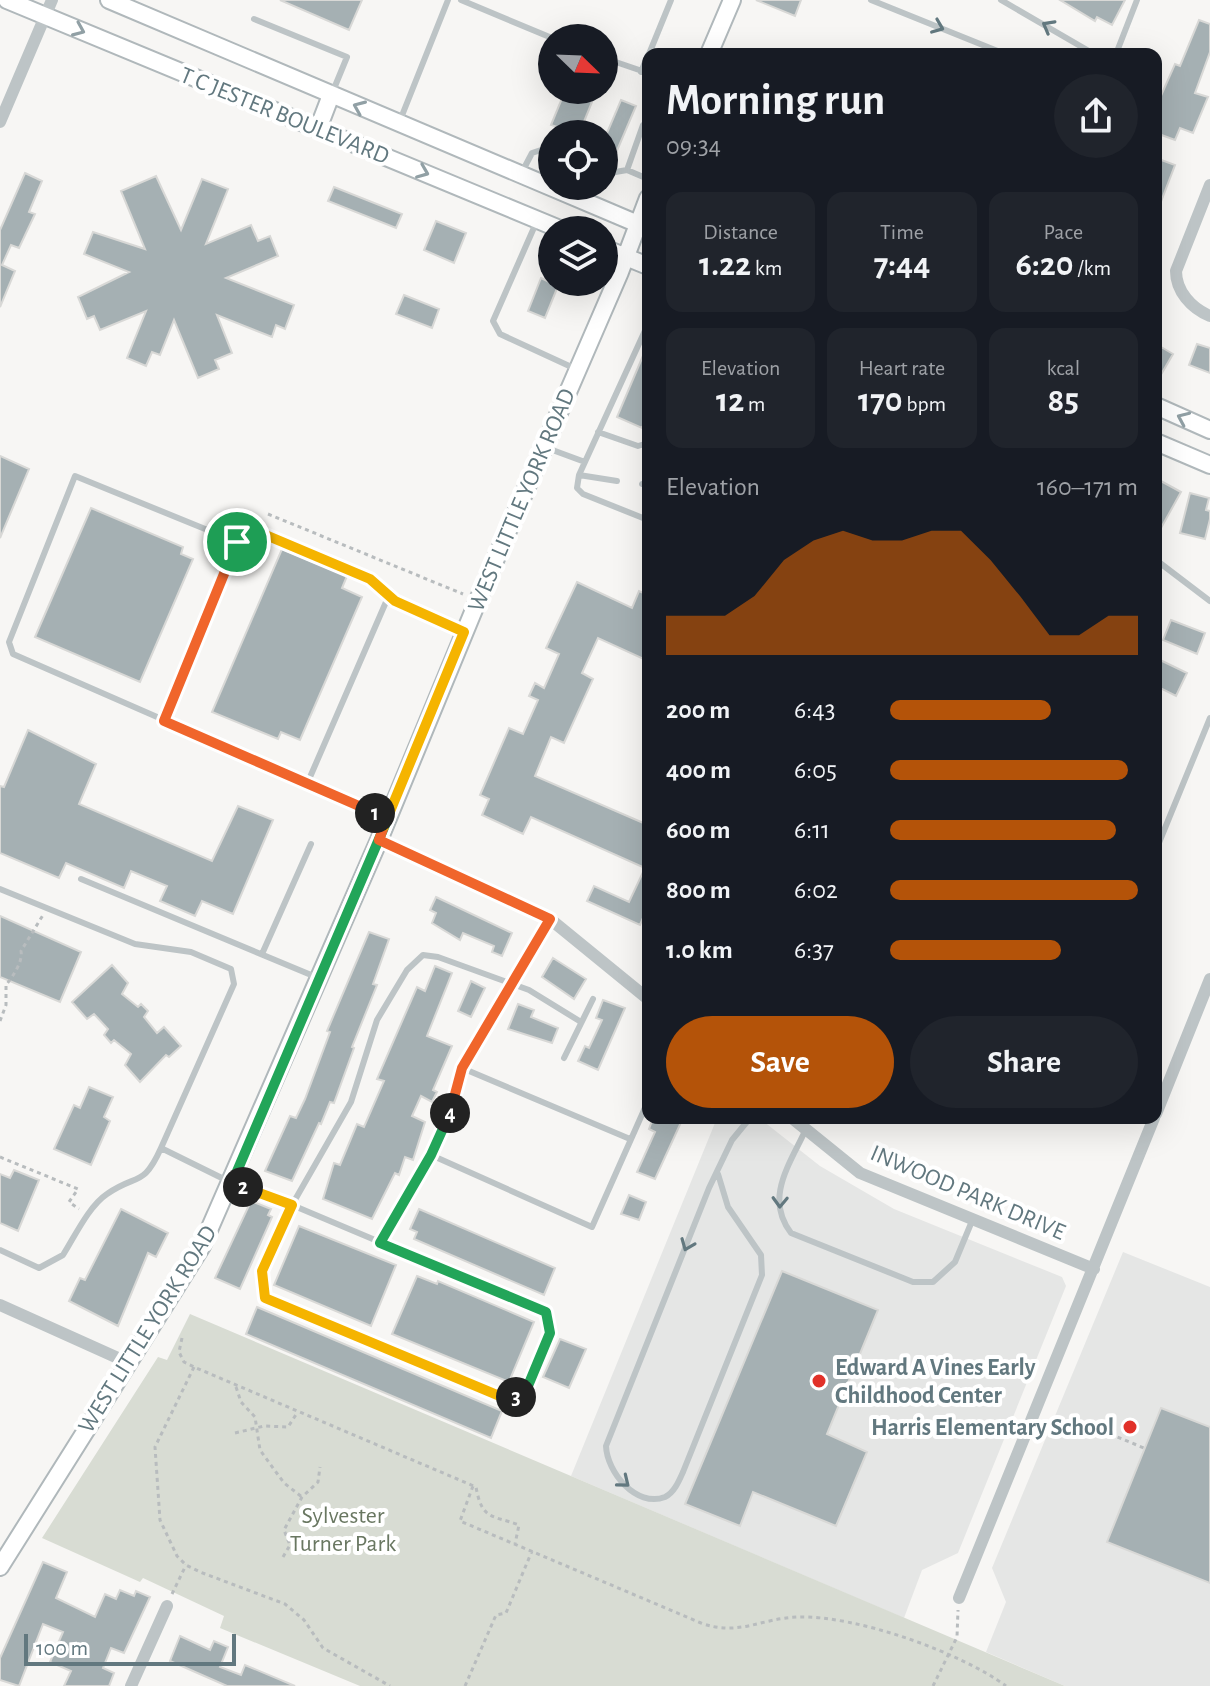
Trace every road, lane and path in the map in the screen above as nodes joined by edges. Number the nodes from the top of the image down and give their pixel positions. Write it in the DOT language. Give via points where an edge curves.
graph roads {
  1 [pos="7,0"];
  2 [pos="109,0"];
  3 [pos="448,0"];
  4 [pos="461,0"];
  5 [pos="671,0"];
  6 [pos="732,0"];
  7 [pos="871,0"];
  8 [pos="1001,0"];
  9 [pos="1137,0"];
  10 [pos="48,8"];
  11 [pos="254,19"];
  12 [pos="538,32"];
  13 [pos="651,48"];
  14 [pos="712,48"];
  15 [pos="990,48"];
  16 [pos="1084,48"];
  17 [pos="1118,48"];
  18 [pos="618,63"];
  19 [pos="642,72"];
  20 [pos="331,95"];
  21 [pos="0,122"];
  22 [pos="399,123"];
  23 [pos="642,128"];
  24 [pos="318,129"];
  25 [pos="538,151"];
  26 [pos="627,170"];
  27 [pos="618,172"];
  28 [pos="521,175"];
  29 [pos="642,176"];
  30 [pos="538,180"];
  31 [pos="1210,185"];
  32 [pos="590,200"];
  33 [pos="537,219"];
  34 [pos="642,226"];
  35 [pos="642,228"];
  36 [pos="618,254"];
  37 [pos="626,257"];
  38 [pos="642,264"];
  39 [pos="1210,316"];
  40 [pos="642,337"];
  41 [pos="578,370"];
  42 [pos="1162,409"];
  43 [pos="1210,430"];
  44 [pos="598,432"];
  45 [pos="642,445"];
  46 [pos="1162,445"];
  47 [pos="544,447"];
  48 [pos="585,462"];
  49 [pos="1210,465"];
  50 [pos="579,475"];
  51 [pos="617,481"];
  52 [pos="268,514"];
  53 [pos="642,518"];
  54 [pos="237,542"];
  55 [pos="1162,565"];
  56 [pos="389,595"];
  57 [pos="478,600"];
  58 [pos="1210,601"];
  59 [pos="464,632"];
  60 [pos="1210,718"];
  61 [pos="164,721"];
  62 [pos="307,784"];
  63 [pos="388,818"];
  64 [pos="1162,835"];
  65 [pos="379,840"];
  66 [pos="311,844"];
  67 [pos="81,879"];
  68 [pos="0,889"];
  69 [pos="47,908"];
  70 [pos="550,919"];
  71 [pos="262,954"];
  72 [pos="319,978"];
  73 [pos="1210,979"];
  74 [pos="511,985"];
  75 [pos="642,994"];
  76 [pos="593,999"];
  77 [pos="0,1021"];
  78 [pos="581,1022"];
  79 [pos="564,1058"];
  80 [pos="462,1068"];
  81 [pos="1162,1099"];
  82 [pos="642,1114"];
  83 [pos="745,1124"];
  84 [pos="800,1124"];
  85 [pos="1152,1124"];
  86 [pos="806,1129"];
  87 [pos="630,1139"];
  88 [pos="161,1148"];
  89 [pos="431,1155"];
  90 [pos="0,1157"];
  91 [pos="718,1174"];
  92 [pos="232,1183"];
  93 [pos="292,1205"];
  94 [pos="90,1215"];
  95 [pos="972,1221"];
  96 [pos="380,1243"];
  97 [pos="0,1250"];
  98 [pos="1094,1269"];
  99 [pos="0,1305"];
  100 [pos="182,1338"];
  101 [pos="129,1363"];
  102 [pos="194,1367"];
  103 [pos="236,1387"];
  104 [pos="297,1413"];
  105 [pos="1088,1425"];
  106 [pos="257,1427"];
  107 [pos="235,1433"];
  108 [pos="1144,1448"];
  109 [pos="320,1467"];
  110 [pos="473,1486"];
  111 [pos="302,1497"];
  112 [pos="515,1544"];
  113 [pos="532,1551"];
  114 [pos="283,1557"];
  115 [pos="186,1565"];
  116 [pos="0,1567"];
  117 [pos="959,1598"];
  118 [pos="167,1606"];
  119 [pos="949,1655"];
  120 [pos="131,1686"];
  121 [pos="390,1686"];
  122 [pos="465,1686"];
  123 [pos="933,1686"];
  124 [pos="1006,1686"];
  1 -- 10 [label="street, T C JESTER BOULEVARD"];
  2 -- 20 [label="street, T C JESTER BOULEVARD"];
  3 -- 22 [label="lane"];
  4 -- 12 [label="lane"];
  5 -- 13 [label="lane"];
  6 -- 14 [label="street"];
  7 -- 15 [label="lane, one-way"];
  16 -- 8 [label="lane, one-way"];
  9 -- 17 [label="lane"];
  10 -- 21 [label="street"];
  10 -- 24 [label="street, T C JESTER BOULEVARD, one-way"];
  11 -- 20 [label="lane" via="347,57"];
  18 -- 19 [label="lane"];
  22 -- 20 [label="street, T C JESTER BOULEVARD, one-way"];
  20 -- 24 [label="street"];
  22 -- 28 [label="street, T C JESTER BOULEVARD"];
  23 -- 26 [label="lane"];
  24 -- 33 [label="street, T C JESTER BOULEVARD, one-way"];
  25 -- 28 [label="lane"];
  26 -- 27 [label="lane"];
  26 -- 29 [label="lane"];
  28 -- 30 [label="street, T C JESTER BOULEVARD"];
  31 -- 39 [label="street" via="1176,271 1176,284 1185,298"];
  32 -- 34 [label="street, T C JESTER BOULEVARD"];
  33 -- 41 [label="lane" via="494,328"];
  35 -- 37 [label="street, WEST LITTLE YORK ROAD"];
  36 -- 37 [label="street"];
  37 -- 38 [label="street"];
  37 -- 41 [label="street, WEST LITTLE YORK ROAD"];
  40 -- 44 [label="lane"];
  41 -- 47 [label="street, WEST LITTLE YORK ROAD"];
  43 -- 42 [label="street, one-way"];
  44 -- 45 [label="lane"];
  44 -- 48 [label="lane"];
  46 -- 49 [label="street"];
  47 -- 48 [label="lane"];
  47 -- 57 [label="street, WEST LITTLE YORK ROAD"];
  48 -- 50 [label="lane"];
  50 -- 51 [label="lane"];
  50 -- 53 [label="lane" via="577,488 583,494"];
  52 -- 57 [label="path"];
  54 -- 56 [label="lane" via="261,533 370,579"];
  54 -- 61 [label="lane"];
  54 -- 61 [label="lane" via="75,476 9,642 13,654"];
  55 -- 58 [label="lane"];
  56 -- 59 [label="lane"];
  56 -- 62 [label="lane"];
  57 -- 59 [label="street, WEST LITTLE YORK ROAD"];
  59 -- 63 [label="street, WEST LITTLE YORK ROAD"];
  60 -- 64 [label="lane"];
  61 -- 62 [label="lane"];
  62 -- 63 [label="lane"];
  63 -- 65 [label="street, WEST LITTLE YORK ROAD"];
  65 -- 70 [label="street"];
  65 -- 72 [label="street, WEST LITTLE YORK ROAD"];
  66 -- 71 [label="lane"];
  67 -- 71 [label="lane"];
  68 -- 69 [label="lane"];
  69 -- 77 [label="path" via="6,985"];
  69 -- 88 [label="lane" via="135,944 191,952 231,969 234,984"];
  70 -- 74 [label="lane"];
  70 -- 75 [label="street"];
  71 -- 72 [label="lane"];
  72 -- 92 [label="street, WEST LITTLE YORK ROAD"];
  73 -- 81 [label="street"];
  74 -- 78 [label="lane"];
  74 -- 80 [label="lane"];
  74 -- 93 [label="lane" via="438,957 423,955 407,970 377,1020 351,1102"];
  76 -- 78 [label="lane"];
  78 -- 79 [label="lane"];
  80 -- 87 [label="lane"];
  80 -- 89 [label="lane" via="450,1115"];
  82 -- 87 [label="lane"];
  83 -- 91 [label="lane"];
  84 -- 86 [label="street, INWOOD PARK DRIVE"];
  85 -- 98 [label="street"];
  86 -- 95 [label="street, INWOOD PARK DRIVE" via="860,1173"];
  86 -- 95 [label="lane, one-way" via="779,1196 780,1217 791,1233 913,1282 933,1282 955,1262"];
  87 -- 89 [label="lane" via="592,1227"];
  88 -- 92 [label="lane"];
  88 -- 94 [label="lane" via="151,1170 106,1194"];
  89 -- 96 [label="lane"];
  90 -- 94 [label="path" via="78,1189 70,1204"];
  91 -- 91 [label="lane, one-way" via="606,1446 616,1478 649,1496 662,1498 676,1486 762,1275 761,1255 728,1207"];
  92 -- 93 [label="lane"];
  92 -- 101 [label="street, WEST LITTLE YORK ROAD" via="202,1246"];
  93 -- 96 [label="lane"];
  93 -- 96 [label="lane" via="262,1271 265,1298 509,1400 525,1393 550,1333 546,1312"];
  94 -- 97 [label="lane" via="63,1255 39,1268"];
  95 -- 98 [label="street, INWOOD PARK DRIVE"];
  98 -- 117 [label="street"];
  99 -- 101 [label="street"];
  100 -- 102 [label="path" via="179,1352"];
  101 -- 116 [label="street, WEST LITTLE YORK ROAD"];
  102 -- 103 [label="path"];
  102 -- 115 [label="path" via="155,1447 160,1520"];
  103 -- 104 [label="path"];
  103 -- 106 [label="path"];
  104 -- 106 [label="path" via="288,1427"];
  104 -- 110 [label="path"];
  105 -- 108 [label="path"];
  106 -- 107 [label="path"];
  106 -- 111 [label="path" via="260,1450 284,1483"];
  109 -- 111 [label="path" via="318,1482"];
  110 -- 112 [label="path" via="490,1517 519,1525"];
  110 -- 112 [label="path" via="460,1521"];
  111 -- 114 [label="path" via="284,1530 290,1545"];
  112 -- 113 [label="path"];
  113 -- 119 [label="path" via="716,1628 812,1617 863,1625"];
  113 -- 122 [label="path" via="506,1613 496,1615"];
  115 -- 118 [label="path"];
  115 -- 121 [label="path" via="285,1604 323,1648"];
  117 -- 119 [label="path" via="957,1637"];
  118 -- 120 [label="street"];
  119 -- 123 [label="path"];
  119 -- 124 [label="path"];
}
